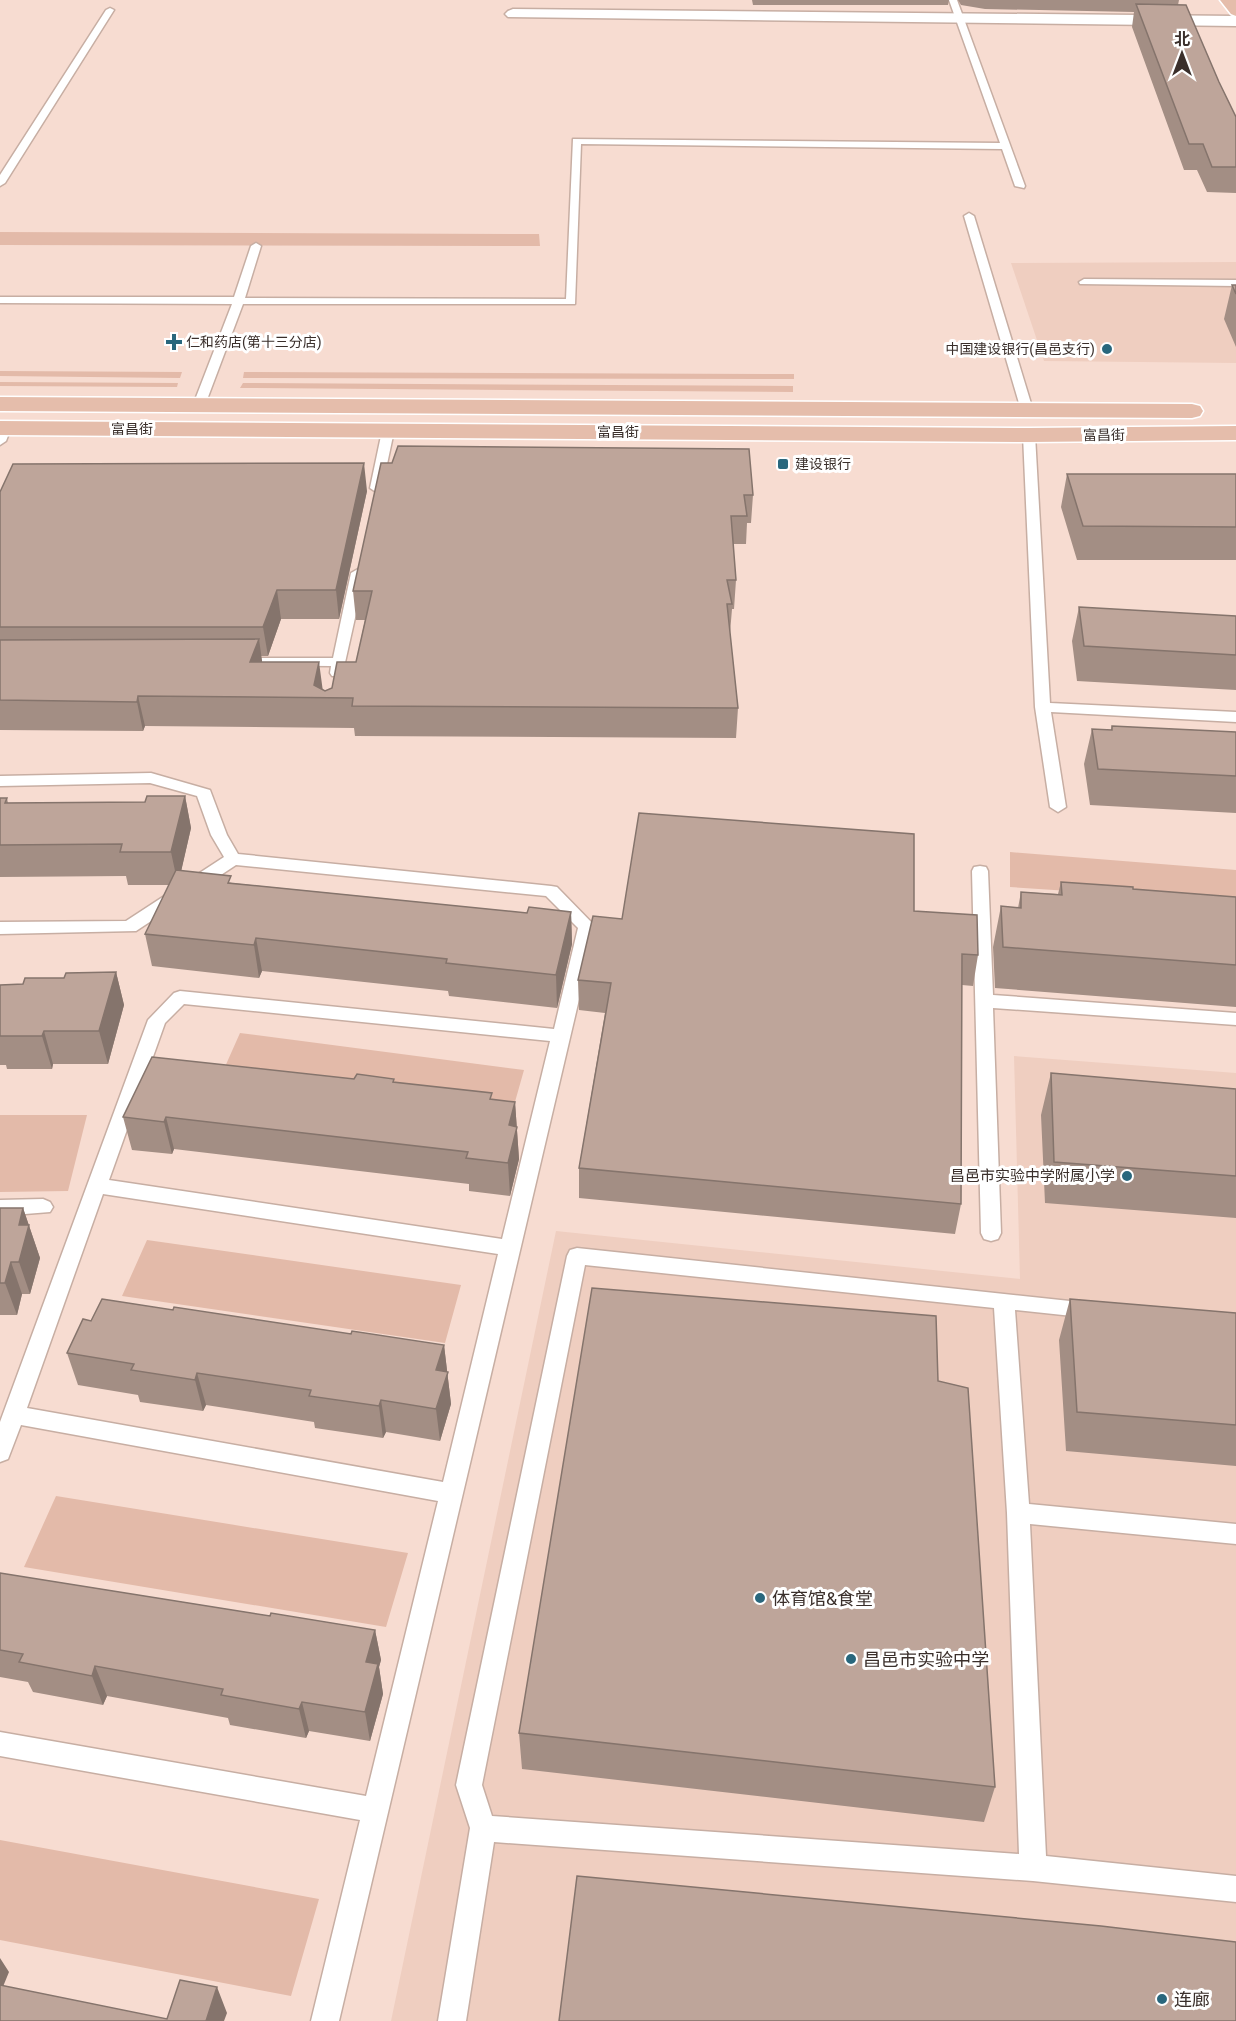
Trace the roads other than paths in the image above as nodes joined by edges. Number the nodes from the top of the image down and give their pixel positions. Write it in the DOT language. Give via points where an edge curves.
graph roads {
  1 [pos="953,0"];
  2 [pos="1228,0"];
  3 [pos="110,10"];
  4 [pos="1236,11"];
  5 [pos="513,14"];
  6 [pos="959,20"];
  7 [pos="1236,21"];
  8 [pos="1006,146"];
  9 [pos="0,183"];
  10 [pos="1020,186"];
  11 [pos="969,216"];
  12 [pos="256,246"];
  13 [pos="1084,282"];
  14 [pos="1236,283"];
  15 [pos="0,300"];
  16 [pos="239,300"];
  17 [pos="0,404"];
  18 [pos="199,405"];
  19 [pos="1027,410"];
  20 [pos="1213,412"];
  21 [pos="388,431"];
  22 [pos="2,432"];
  23 [pos="1236,433"];
  24 [pos="1029,435"];
  25 [pos="373,500"];
  26 [pos="361,558"];
  27 [pos="222,662"];
  28 [pos="339,662"];
  29 [pos="335,683"];
  30 [pos="1042,707"];
  31 [pos="1236,717"];
  32 [pos="0,781"];
  33 [pos="1058,807"];
  34 [pos="233,859"];
  35 [pos="980,871"];
  36 [pos="0,928"];
  37 [pos="984,1000"];
  38 [pos="1236,1019"];
  39 [pos="561,1036"];
  40 [pos="98,1186"];
  41 [pos="43,1207"];
  42 [pos="0,1208"];
  43 [pos="991,1233"];
  44 [pos="510,1248"];
  45 [pos="1004,1302"];
  46 [pos="1108,1312"];
  47 [pos="14,1415"];
  48 [pos="0,1452"];
  49 [pos="451,1493"];
  50 [pos="1018,1512"];
  51 [pos="1236,1534"];
  52 [pos="0,1744"];
  53 [pos="375,1810"];
  54 [pos="483,1828"];
  55 [pos="1033,1868"];
  56 [pos="1236,1889"];
  57 [pos="325,2021"];
  58 [pos="452,2021"];
  1 -- 6 [label="lane"];
  2 -- 4 [label="main road"];
  3 -- 9 [label="lane"];
  5 -- 6 [label="street"];
  6 -- 7 [label="street"];
  6 -- 8 [label="lane"];
  8 -- 10 [label="lane"];
  8 -- 16 [label="lane" via="576,141 571,302"];
  11 -- 19 [label="lane"];
  12 -- 16 [label="lane"];
  13 -- 14 [label="lane"];
  15 -- 16 [label="lane"];
  16 -- 18 [label="lane"];
  17 -- 18 [label="main road, 富昌街"];
  18 -- 19 [label="main road, 富昌街"];
  19 -- 20 [label="main road, 富昌街"];
  21 -- 22 [label="main road, 富昌街"];
  21 -- 24 [label="main road, 富昌街"];
  21 -- 25 [label="lane"];
  23 -- 24 [label="main road, 富昌街"];
  24 -- 30 [label="lane"];
  26 -- 28 [label="lane"];
  27 -- 28 [label="lane"];
  28 -- 29 [label="lane"];
  30 -- 31 [label="lane"];
  30 -- 33 [label="lane"];
  32 -- 34 [label="lane" via="151,778 204,793 219,835"];
  34 -- 36 [label="lane" via="130,927"];
  34 -- 39 [label="lane" via="551,891 587,927"];
  35 -- 37 [label="lane"];
  37 -- 38 [label="lane"];
  37 -- 43 [label="lane"];
  39 -- 40 [label="lane" via="180,997 158,1020"];
  39 -- 44 [label="lane"];
  40 -- 44 [label="lane"];
  40 -- 47 [label="lane"];
  41 -- 42 [label="lane"];
  44 -- 49 [label="lane"];
  45 -- 46 [label="lane"];
  45 -- 50 [label="lane"];
  45 -- 54 [label="lane" via="578,1256 469,1785"];
  47 -- 48 [label="lane"];
  47 -- 49 [label="lane"];
  49 -- 53 [label="lane"];
  50 -- 51 [label="lane"];
  50 -- 55 [label="lane"];
  52 -- 53 [label="lane"];
  53 -- 57 [label="lane"];
  54 -- 55 [label="lane"];
  54 -- 58 [label="lane"];
  55 -- 56 [label="lane"];
}
